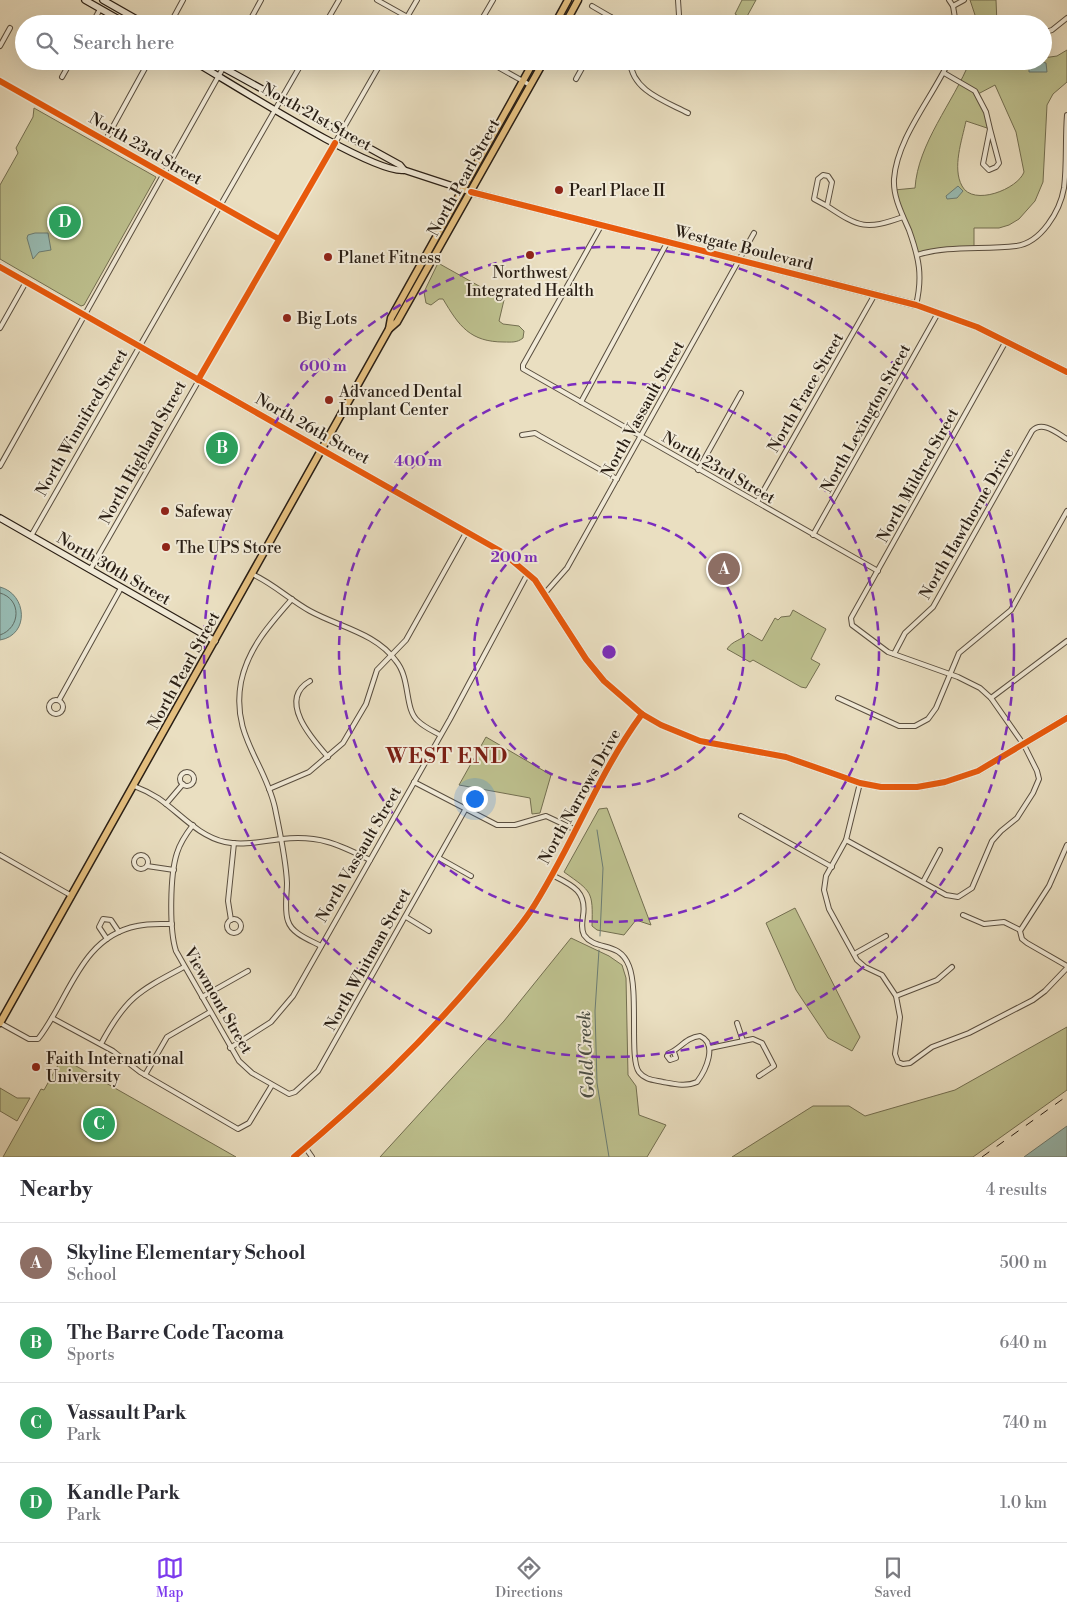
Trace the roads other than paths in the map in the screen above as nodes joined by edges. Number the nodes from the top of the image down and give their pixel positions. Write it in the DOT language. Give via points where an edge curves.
graph roads {
  1 [pos="85,0"];
  2 [pos="104,0"];
  3 [pos="183,0"];
  4 [pos="261,0"];
  5 [pos="339,0"];
  6 [pos="377,0"];
  7 [pos="417,0"];
  8 [pos="493,0"];
  9 [pos="568,0"];
  10 [pos="578,0"];
  11 [pos="678,0"];
  12 [pos="949,0"];
  13 [pos="964,0"];
  14 [pos="592,6"];
  15 [pos="953,6"];
  16 [pos="100,9"];
  17 [pos="97,15"];
  18 [pos="111,15"];
  19 [pos="130,15"];
  20 [pos="175,15"];
  21 [pos="253,15"];
  22 [pos="330,15"];
  23 [pos="403,15"];
  24 [pos="408,15"];
  25 [pos="484,15"];
  26 [pos="560,15"];
  27 [pos="570,15"];
  28 [pos="608,15"];
  29 [pos="678,15"];
  30 [pos="954,15"];
  31 [pos="1067,18"];
  32 [pos="10,28"];
  33 [pos="1052,30"];
  34 [pos="0,46"];
  35 [pos="66,70"];
  36 [pos="144,70"];
  37 [pos="208,70"];
  38 [pos="222,70"];
  39 [pos="227,70"];
  40 [pos="298,70"];
  41 [pos="377,70"];
  42 [pos="503,70"];
  43 [pos="529,70"];
  44 [pos="539,70"];
  45 [pos="581,70"];
  46 [pos="632,70"];
  47 [pos="945,70"];
  48 [pos="944,73"];
  49 [pos="218,76"];
  50 [pos="62,77"];
  51 [pos="576,79"];
  52 [pos="0,81"];
  53 [pos="523,81"];
  54 [pos="530,85"];
  55 [pos="281,100"];
  56 [pos="276,109"];
  57 [pos="688,113"];
  58 [pos="1067,115"];
  59 [pos="990,129"];
  60 [pos="341,132"];
  61 [pos="104,141"];
  62 [pos="335,144"];
  63 [pos="1066,153"];
  64 [pos="404,170"];
  65 [pos="163,174"];
  66 [pos="463,190"];
  67 [pos="471,192"];
  68 [pos="220,206"];
  69 [pos="827,206"];
  70 [pos="903,217"];
  71 [pos="602,224"];
  72 [pos="754,233"];
  73 [pos="279,239"];
  74 [pos="668,242"];
  75 [pos="917,255"];
  76 [pos="739,259"];
  77 [pos="0,267"];
  78 [pos="26,282"];
  79 [pos="875,294"];
  80 [pos="916,305"];
  81 [pos="938,313"];
  82 [pos="84,315"];
  83 [pos="0,328"];
  84 [pos="389,328"];
  85 [pos="1006,341"];
  86 [pos="138,347"];
  87 [pos="1067,372"];
  88 [pos="198,380"];
  89 [pos="741,393"];
  90 [pos="581,402"];
  91 [pos="522,435"];
  92 [pos="641,437"];
  93 [pos="1067,439"];
  94 [pos="322,449"];
  95 [pos="0,466"];
  96 [pos="698,470"];
  97 [pos="617,479"];
  98 [pos="757,502"];
  99 [pos="1067,511"];
  100 [pos="0,518"];
  101 [pos="467,531"];
  102 [pos="813,535"];
  103 [pos="31,536"];
  104 [pos="90,570"];
  105 [pos="878,571"];
  106 [pos="528,573"];
  107 [pos="252,574"];
  108 [pos="121,588"];
  109 [pos="544,593"];
  110 [pos="292,599"];
  111 [pos="215,641"];
  112 [pos="1067,641"];
  113 [pos="391,654"];
  114 [pos="894,654"];
  115 [pos="949,674"];
  116 [pos="310,681"];
  117 [pos="838,698"];
  118 [pos="991,698"];
  119 [pos="59,700"];
  120 [pos="642,714"];
  121 [pos="1067,718"];
  122 [pos="440,735"];
  123 [pos="1024,745"];
  124 [pos="328,757"];
  125 [pos="414,782"];
  126 [pos="860,783"];
  127 [pos="182,784"];
  128 [pos="134,786"];
  129 [pos="269,789"];
  130 [pos="166,804"];
  131 [pos="465,810"];
  132 [pos="741,816"];
  133 [pos="193,825"];
  134 [pos="576,830"];
  135 [pos="280,839"];
  136 [pos="846,840"];
  137 [pos="234,843"];
  138 [pos="1067,845"];
  139 [pos="940,850"];
  140 [pos="0,854"];
  141 [pos="439,858"];
  142 [pos="370,860"];
  143 [pos="147,866"];
  144 [pos="832,867"];
  145 [pos="174,870"];
  146 [pos="551,875"];
  147 [pos="471,876"];
  148 [pos="923,882"];
  149 [pos="72,896"];
  150 [pos="963,915"];
  151 [pos="406,917"];
  152 [pos="231,920"];
  153 [pos="172,924"];
  154 [pos="1020,930"];
  155 [pos="429,931"];
  156 [pos="119,932"];
  157 [pos="886,936"];
  158 [pos="107,939"];
  159 [pos="321,946"];
  160 [pos="854,954"];
  161 [pos="184,967"];
  162 [pos="952,967"];
  163 [pos="1067,967"];
  164 [pos="248,971"];
  165 [pos="202,996"];
  166 [pos="896,996"];
  167 [pos="210,1012"];
  168 [pos="52,1018"];
  169 [pos="0,1023"];
  170 [pos="737,1023"];
  171 [pos="743,1041"];
  172 [pos="101,1044"];
  173 [pos="230,1048"];
  174 [pos="710,1048"];
  175 [pos="674,1052"];
  176 [pos="145,1075"];
  177 [pos="759,1076"];
  178 [pos="272,1085"];
  179 [pos="305,1148"];
  180 [pos="294,1157"];
  181 [pos="312,1157"];
  1 -- 16 [label="street"];
  2 -- 19 [label="street"];
  3 -- 20 [label="street"];
  4 -- 21 [label="street"];
  5 -- 22 [label="street"];
  6 -- 23 [label="street"];
  7 -- 24 [label="street"];
  8 -- 25 [label="street"];
  9 -- 26 [label="main road"];
  10 -- 27 [label="main road"];
  11 -- 29 [label="street"];
  12 -- 15 [label="street"];
  13 -- 15 [label="street"];
  14 -- 28 [label="street"];
  15 -- 30 [label="street"];
  16 -- 17 [label="street"];
  16 -- 18 [label="street"];
  31 -- 33 [label="street"];
  32 -- 34 [label="street"];
  35 -- 50 [label="street"];
  36 -- 61 [label="street"];
  37 -- 49 [label="street, North 21st Street"];
  38 -- 49 [label="street"];
  39 -- 55 [label="street, North 21st Street"];
  40 -- 55 [label="street, North Winnifred Street"];
  41 -- 60 [label="street, North Highland Street"];
  42 -- 53 [label="street"];
  43 -- 53 [label="main road, North Pearl Street"];
  44 -- 54 [label="main road, North Pearl Street"];
  45 -- 51 [label="street"];
  46 -- 57 [label="street" via="642,87"];
  47 -- 48 [label="street"];
  48 -- 59 [label="street" via="975,91 986,112"];
  48 -- 70 [label="street" via="897,160 894,190"];
  49 -- 56 [label="street, North 21st Street"];
  49 -- 65 [label="street"];
  52 -- 61 [label="street, North 23rd Street"];
  53 -- 54 [label="street"];
  53 -- 66 [label="main road, North Pearl Street"];
  54 -- 67 [label="main road, North Pearl Street"];
  55 -- 56 [label="street, North Winnifred Street"];
  55 -- 60 [label="street, North 21st Street"];
  56 -- 62 [label="street, North 21st Street"];
  56 -- 68 [label="street, North Winnifred Street"];
  58 -- 63 [label="street"];
  59 -- 59 [label="street" via="983,161 989,170 999,163"];
  60 -- 62 [label="street, North Highland Street"];
  60 -- 64 [label="street, North 21st Street"];
  61 -- 65 [label="street, North 23rd Street"];
  62 -- 64 [label="street, North 21st Street" via="393,171"];
  62 -- 73 [label="street, North Highland Street"];
  63 -- 75 [label="street" via="1063,195 1046,226 1031,241 1017,246 943,249"];
  64 -- 66 [label="street, North 21st Street"];
  65 -- 68 [label="street, North 23rd Street"];
  65 -- 82 [label="street"];
  66 -- 67 [label="street, North 21st Street"];
  66 -- 84 [label="main road, North Pearl Street" via="391,318"];
  67 -- 71 [label="street, Westgate Boulevard"];
  67 -- 84 [label="main road, North Pearl Street" via="398,322"];
  68 -- 73 [label="street, North 23rd Street"];
  68 -- 86 [label="street, North Winnifred Street"];
  69 -- 69 [label="street" via="814,199 818,179 823,175 832,182"];
  69 -- 70 [label="street" via="868,226"];
  70 -- 75 [label="street"];
  71 -- 74 [label="street, Westgate Boulevard"];
  71 -- 90 [label="street, North 23rd Street" via="522,368"];
  72 -- 76 [label="street, North Vassault Street"];
  73 -- 88 [label="street, North Highland Street"];
  74 -- 76 [label="street, Westgate Boulevard"];
  74 -- 90 [label="street"];
  75 -- 80 [label="street" via="921,282"];
  76 -- 79 [label="street, Westgate Boulevard"];
  76 -- 92 [label="street, North Vassault Street"];
  77 -- 78 [label="street, North 26th Street"];
  78 -- 82 [label="street, North 26th Street"];
  78 -- 83 [label="street"];
  79 -- 80 [label="street, Westgate Boulevard"];
  79 -- 98 [label="street, North Frace Street"];
  80 -- 81 [label="street, Westgate Boulevard"];
  81 -- 85 [label="street, Westgate Boulevard"];
  81 -- 102 [label="street, North Lexington Street"];
  82 -- 86 [label="street, North 26th Street"];
  82 -- 95 [label="street"];
  84 -- 94 [label="main road, North Pearl Street"];
  85 -- 87 [label="street, Westgate Boulevard"];
  85 -- 105 [label="street, North Mildred Street"];
  86 -- 88 [label="street, North 26th Street"];
  86 -- 103 [label="street, North Winnifred Street"];
  88 -- 94 [label="street, North 26th Street"];
  88 -- 104 [label="street, North Highland Street"];
  89 -- 96 [label="street"];
  90 -- 92 [label="street, North 23rd Street"];
  91 -- 97 [label="street" via="540,436"];
  92 -- 96 [label="street, North 23rd Street"];
  92 -- 97 [label="street, North Vassault Street"];
  93 -- 114 [label="street, North Hawthorne Drive" via="1047,427 1040,426 1032,431 933,607 905,633"];
  94 -- 101 [label="street, North 26th Street"];
  94 -- 107 [label="main road, North Pearl Street"];
  96 -- 98 [label="street, North 23rd Street"];
  97 -- 109 [label="street, North Vassault Street" via="567,568"];
  98 -- 102 [label="street, North 23rd Street"];
  99 -- 115 [label="street" via="1011,610 959,653"];
  100 -- 103 [label="street, North 30th Street"];
  101 -- 106 [label="street, North 26th Street" via="502,552"];
  101 -- 113 [label="street" via="406,640"];
  102 -- 105 [label="street, North 23rd Street"];
  103 -- 104 [label="street, North 30th Street"];
  104 -- 108 [label="street, North 30th Street"];
  105 -- 114 [label="street, North Mildred Street" via="851,621 867,637"];
  106 -- 109 [label="street, North 26th Street"];
  106 -- 122 [label="street, North Vassault Street"];
  107 -- 110 [label="street" via="276,586"];
  107 -- 111 [label="main road, North Pearl Street"];
  108 -- 111 [label="street, North 30th Street"];
  108 -- 119 [label="street"];
  109 -- 120 [label="street, North 26th Street" via="599,675"];
  110 -- 113 [label="street" via="313,613 370,639"];
  110 -- 129 [label="street" via="257,641 247,661 240,688 244,736"];
  111 -- 128 [label="main road, North Pearl Street"];
  112 -- 118 [label="street"];
  113 -- 122 [label="street" via="405,675 412,714"];
  113 -- 124 [label="street" via="374,675 366,704 350,732"];
  114 -- 115 [label="street"];
  115 -- 117 [label="street" via="934,712 922,724 914,726 893,724"];
  115 -- 118 [label="street" via="970,683"];
  116 -- 124 [label="street" via="298,693 299,715 308,734"];
  118 -- 123 [label="street"];
  120 -- 126 [label="street" via="696,740 786,757"];
  120 -- 134 [label="street, North Narrows Drive" via="622,744"];
  121 -- 123 [label="street"];
  122 -- 125 [label="street, North Vassault Street"];
  123 -- 126 [label="street" via="978,771 945,782 902,788"];
  123 -- 148 [label="street" via="1037,771 1036,788 1017,818 992,841 972,888 962,896 950,897"];
  124 -- 129 [label="street" via="301,776"];
  125 -- 131 [label="street"];
  125 -- 142 [label="street, North Vassault Street"];
  126 -- 136 [label="street"];
  127 -- 130 [label="street"];
  128 -- 130 [label="street"];
  128 -- 149 [label="main road, North Pearl Street"];
  129 -- 135 [label="street"];
  130 -- 133 [label="street"];
  131 -- 134 [label="street" via="502,826 546,816"];
  131 -- 141 [label="street, North Whitman Street"];
  132 -- 144 [label="street"];
  133 -- 137 [label="street" via="206,835"];
  133 -- 145 [label="street, Viewmont Street" via="178,851"];
  134 -- 146 [label="street, North Narrows Drive"];
  135 -- 137 [label="street"];
  135 -- 142 [label="street" via="307,838 332,842"];
  135 -- 159 [label="street" via="286,875 288,922 297,932"];
  136 -- 144 [label="street"];
  136 -- 148 [label="street"];
  137 -- 152 [label="street" via="228,901"];
  138 -- 154 [label="street" via="1049,886"];
  139 -- 148 [label="street"];
  140 -- 149 [label="street"];
  141 -- 147 [label="street"];
  141 -- 151 [label="street, North Whitman Street"];
  142 -- 159 [label="street, North Vassault Street"];
  143 -- 145 [label="street"];
  144 -- 160 [label="street" via="824,882 827,904"];
  145 -- 153 [label="street, Viewmont Street"];
  146 -- 174 [label="street" via="583,898 585,936 592,942 614,948 627,960 636,1025 634,1061 641,1075 680,1085 692,1084 701,1075"];
  146 -- 179 [label="street, North Narrows Drive" via="521,924 429,1032 370,1092"];
  149 -- 169 [label="main road, North Pearl Street"];
  150 -- 154 [label="street" via="984,924 1004,922"];
  151 -- 155 [label="street"];
  151 -- 178 [label="street, North Whitman Street" via="318,1070 292,1093"];
  153 -- 156 [label="street" via="136,926"];
  153 -- 161 [label="street, Viewmont Street" via="172,939"];
  154 -- 163 [label="street" via="1020,936 1027,943"];
  156 -- 158 [label="street"];
  156 -- 158 [label="street" via="112,920 103,919 99,927"];
  157 -- 160 [label="street"];
  158 -- 168 [label="street" via="83,962"];
  159 -- 173 [label="street, North Vassault Street" via="282,1012"];
  160 -- 166 [label="street" via="866,967 886,978"];
  161 -- 165 [label="street, Viewmont Street"];
  161 -- 172 [label="street" via="135,995 119,1013"];
  162 -- 166 [label="street" via="937,980"];
  163 -- 166 [label="street" via="1033,1000 969,1033 932,1047 910,1063 900,1063 895,1054 900,1022"];
  164 -- 165 [label="street"];
  165 -- 167 [label="street, Viewmont Street"];
  167 -- 173 [label="street, Viewmont Street"];
  167 -- 176 [label="street" via="167,1036"];
  168 -- 169 [label="street" via="38,1040 29,1039"];
  168 -- 172 [label="street"];
  170 -- 171 [label="street"];
  171 -- 174 [label="street"];
  171 -- 177 [label="street" via="753,1039 762,1042 774,1066"];
  172 -- 176 [label="street"];
  173 -- 178 [label="street, Viewmont Street" via="247,1070"];
  174 -- 175 [label="street" via="707,1040 697,1036 679,1045"];
  176 -- 178 [label="street" via="238,1129 249,1123"];
  179 -- 180 [label="street, North Narrows Drive"];
  179 -- 181 [label="street"];
}
